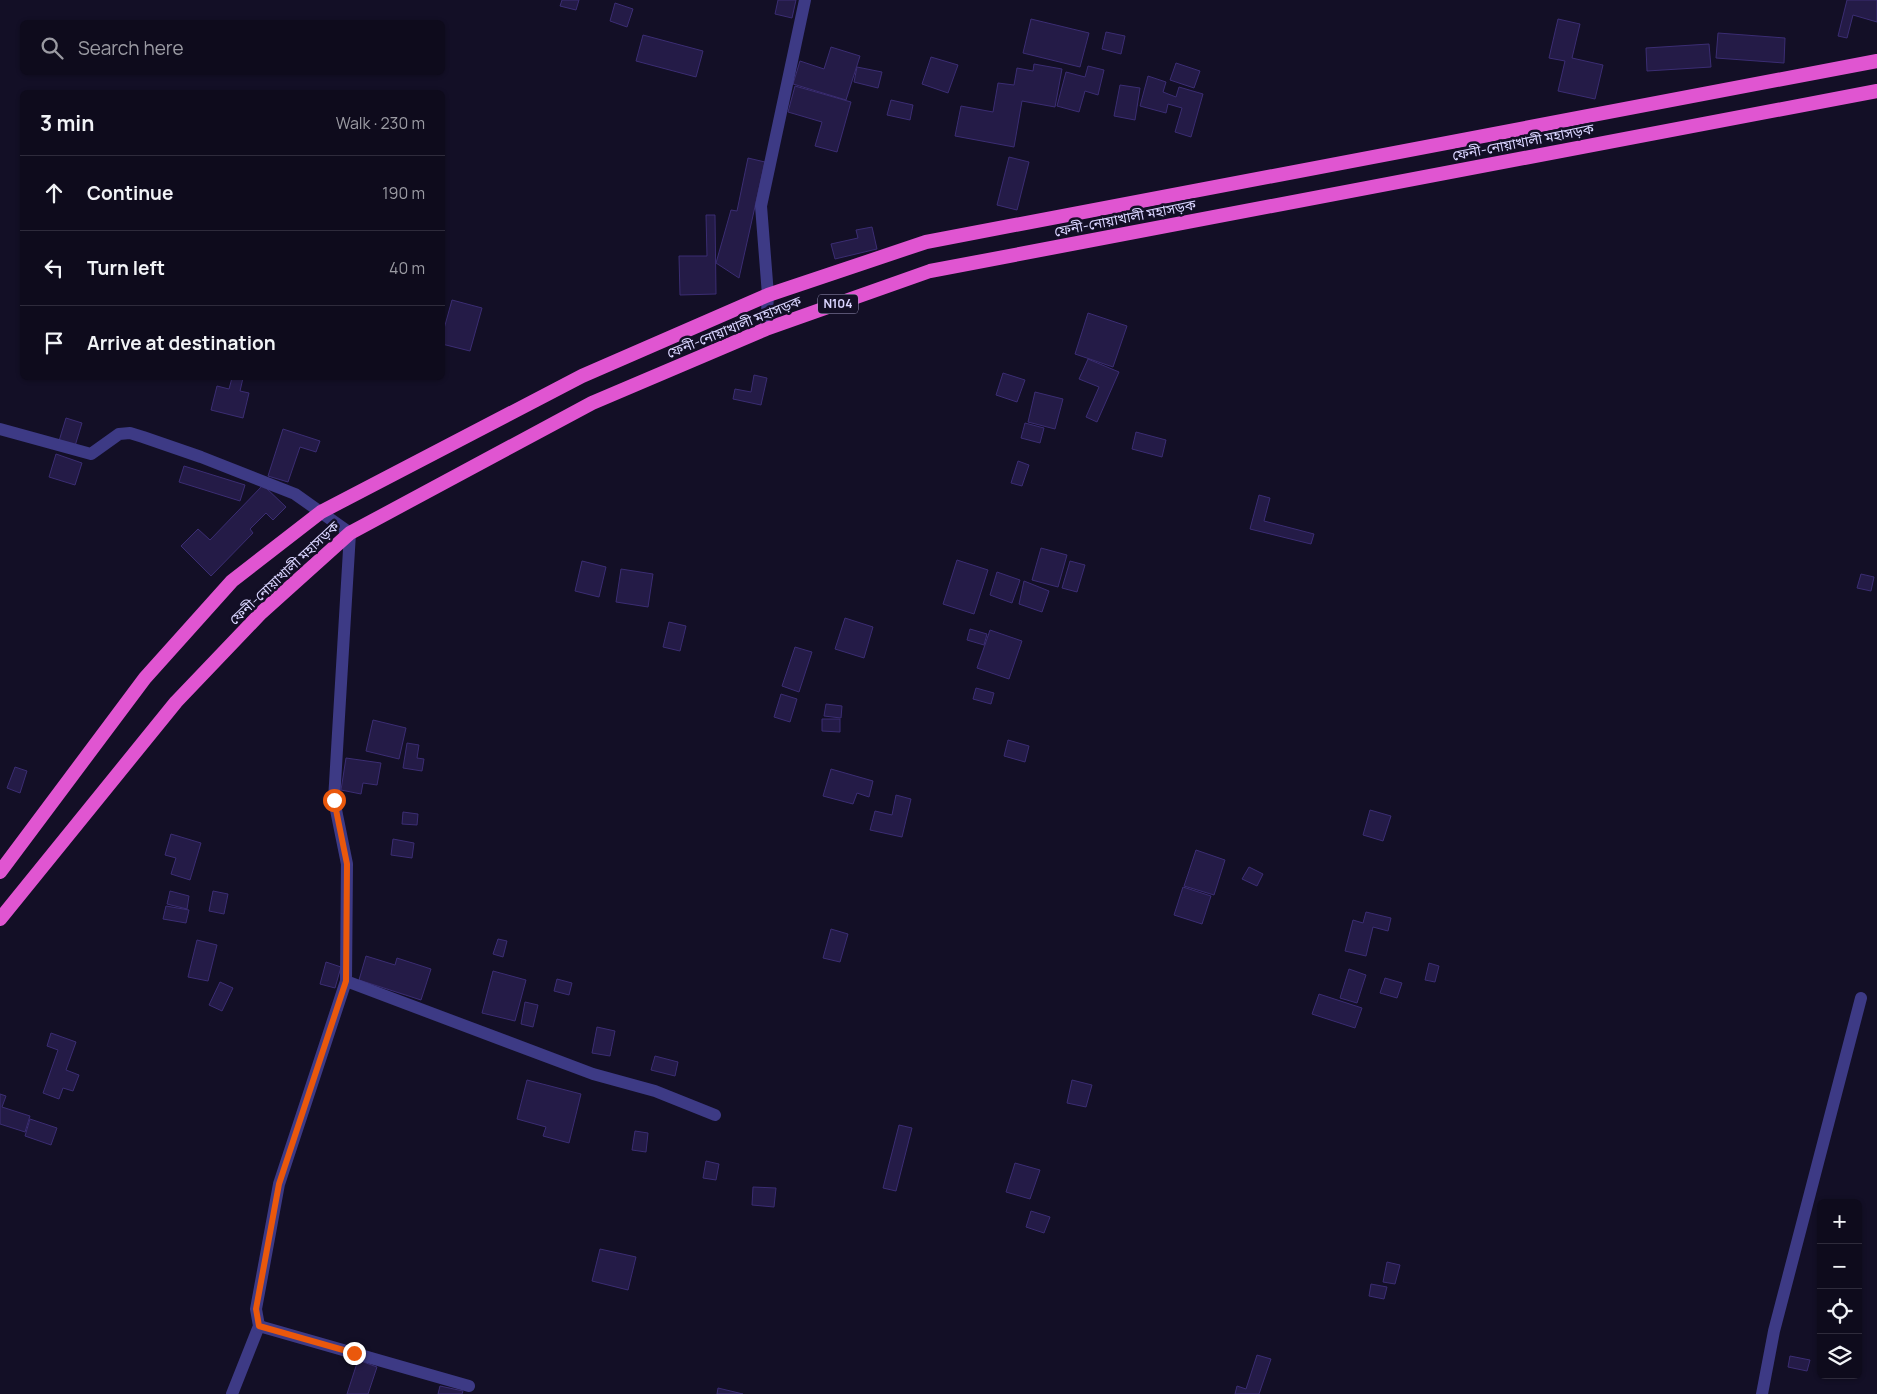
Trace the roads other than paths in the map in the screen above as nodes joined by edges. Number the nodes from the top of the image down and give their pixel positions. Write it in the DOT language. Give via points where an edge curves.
graph roads {
  1 [pos="805,0"];
  2 [pos="1877,61"];
  3 [pos="1877,91"];
  4 [pos="768,295"];
  5 [pos="766,329"];
  6 [pos="0,430"];
  7 [pos="321,512"];
  8 [pos="350,533"];
  9 [pos="0,872"];
  10 [pos="0,919"];
  11 [pos="346,981"];
  12 [pos="1861,998"];
  13 [pos="715,1115"];
  14 [pos="259,1326"];
  15 [pos="468,1386"];
  16 [pos="232,1394"];
  17 [pos="1762,1394"];
  1 -- 4 [label="street" via="761,206"];
  2 -- 4 [label="highway, ফেনী-নোয়াখালী মহাসড়ক / N104" via="926,242"];
  3 -- 5 [label="highway, ফেনী-নোয়াখালী মহাসড়ক / N104" via="930,271"];
  4 -- 5 [label="street"];
  4 -- 7 [label="highway, ফেনী-নোয়াখালী মহাসড়ক / N104" via="582,376"];
  5 -- 8 [label="highway, ফেনী-নোয়াখালী মহাসড়ক / N104" via="592,403"];
  6 -- 7 [label="street" via="91,454 119,434 130,433 296,494"];
  7 -- 8 [label="street"];
  7 -- 9 [label="highway, ফেনী-নোয়াখালী মহাসড়ক / N104" via="232,581 145,678"];
  8 -- 10 [label="highway, ফেনী-নোয়াখালী মহাসড়ক / N104" via="261,612 176,702"];
  8 -- 11 [label="street" via="334,800 347,864"];
  11 -- 13 [label="street" via="593,1074 655,1091"];
  11 -- 14 [label="street" via="279,1184 256,1309"];
  12 -- 17 [label="street" via="1774,1331"];
  14 -- 15 [label="street"];
  14 -- 16 [label="street"];
}
